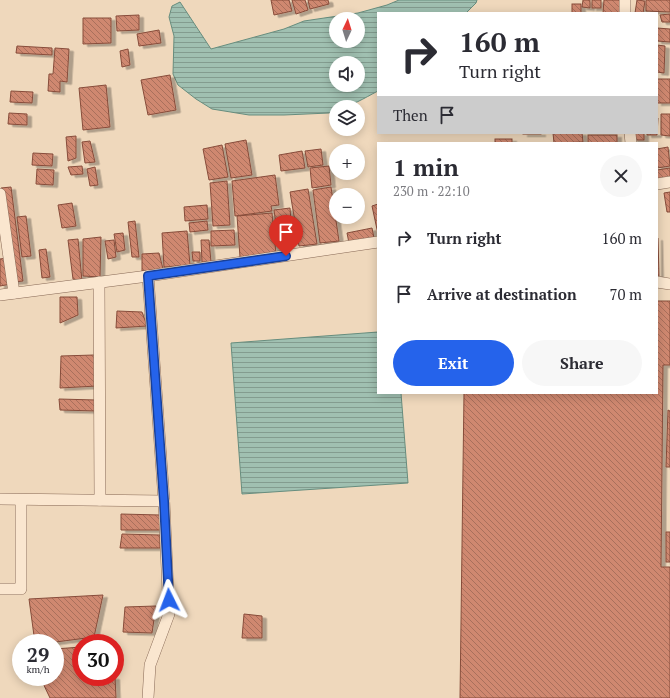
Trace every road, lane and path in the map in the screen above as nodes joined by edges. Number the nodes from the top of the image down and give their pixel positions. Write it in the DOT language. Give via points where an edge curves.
graph roads {
  1 [pos="625,0"];
  2 [pos="625,12"];
  3 [pos="670,182"];
  4 [pos="658,184"];
  5 [pos="0,194"];
  6 [pos="377,242"];
  7 [pos="148,276"];
  8 [pos="98,282"];
  9 [pos="658,282"];
  10 [pos="670,284"];
  11 [pos="14,293"];
  12 [pos="0,295"];
  13 [pos="0,499"];
  14 [pos="20,500"];
  15 [pos="100,500"];
  16 [pos="164,501"];
  17 [pos="0,589"];
  18 [pos="148,698"];
  1 -- 2 [label="street"];
  3 -- 4 [label="street"];
  5 -- 11 [label="street"];
  6 -- 7 [label="street"];
  7 -- 8 [label="street"];
  7 -- 16 [label="street"];
  8 -- 11 [label="street"];
  8 -- 15 [label="street"];
  9 -- 10 [label="street"];
  11 -- 12 [label="street"];
  13 -- 14 [label="street"];
  14 -- 15 [label="street"];
  14 -- 17 [label="street" via="21,589"];
  15 -- 16 [label="street"];
  16 -- 18 [label="street" via="169,614 150,665"];
}
